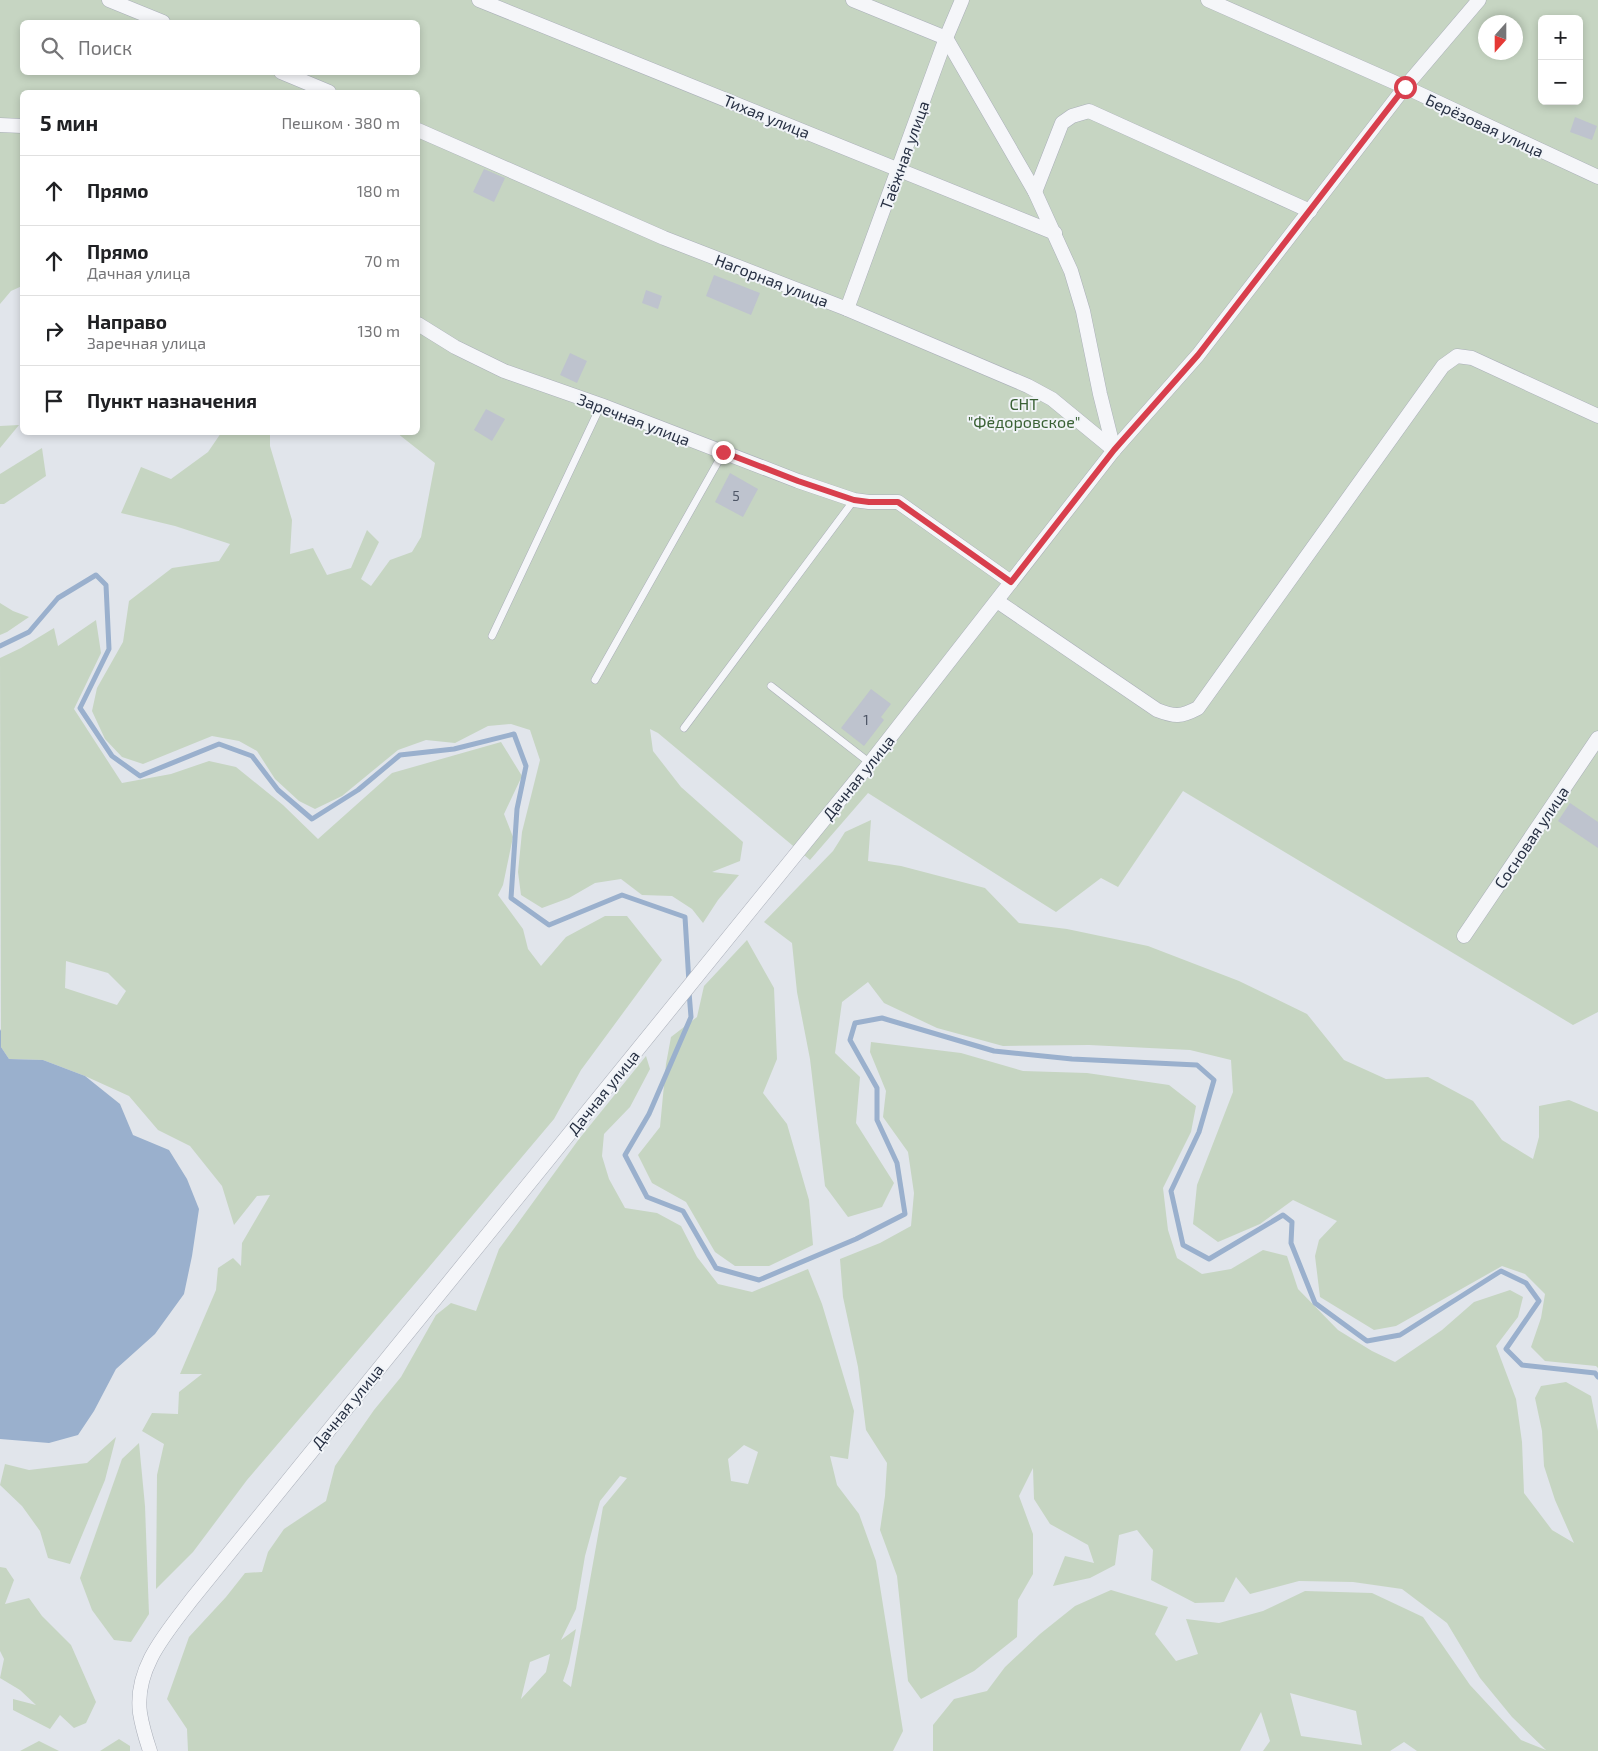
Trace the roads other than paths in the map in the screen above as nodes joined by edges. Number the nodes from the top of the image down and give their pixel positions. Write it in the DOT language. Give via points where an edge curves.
graph roads {
  1 [pos="109,0"];
  2 [pos="479,0"];
  3 [pos="853,0"];
  4 [pos="962,0"];
  5 [pos="1208,0"];
  6 [pos="1479,0"];
  7 [pos="157,20"];
  8 [pos="946,38"];
  9 [pos="288,75"];
  10 [pos="1405,87"];
  11 [pos="324,90"];
  12 [pos="0,125"];
  13 [pos="20,126"];
  14 [pos="420,131"];
  15 [pos="899,170"];
  16 [pos="1598,177"];
  17 [pos="1035,192"];
  18 [pos="1310,211"];
  19 [pos="1055,233"];
  20 [pos="847,309"];
  21 [pos="420,325"];
  22 [pos="601,405"];
  23 [pos="1598,416"];
  24 [pos="1114,450"];
  25 [pos="723,452"];
  26 [pos="854,500"];
  27 [pos="1011,582"];
  28 [pos="997,601"];
  29 [pos="492,636"];
  30 [pos="595,680"];
  31 [pos="771,686"];
  32 [pos="684,728"];
  33 [pos="1598,738"];
  34 [pos="870,764"];
  35 [pos="1464,936"];
  36 [pos="151,1748"];
  1 -- 7 [label="street"];
  2 -- 15 [label="street, Тихая улица"];
  3 -- 8 [label="street"];
  4 -- 8 [label="street, Таёжная улица"];
  5 -- 10 [label="street, Берёзовая улица"];
  6 -- 10 [label="street, Дачная улица"];
  8 -- 15 [label="street, Таёжная улица"];
  8 -- 17 [label="street"];
  9 -- 11 [label="street"];
  10 -- 16 [label="street, Берёзовая улица"];
  10 -- 18 [label="street, Дачная улица"];
  12 -- 13 [label="street"];
  14 -- 20 [label="street, Нагорная улица" via="664,238"];
  15 -- 19 [label="street, Тихая улица"];
  15 -- 20 [label="street, Таёжная улица"];
  17 -- 18 [label="street" via="1062,123 1089,111"];
  17 -- 19 [label="street"];
  18 -- 24 [label="street, Дачная улица" via="1198,355"];
  19 -- 24 [label="street" via="1083,311"];
  20 -- 24 [label="street, Нагорная улица" via="1028,386 1052,399"];
  21 -- 22 [label="street, Заречная улица" via="455,348 504,371"];
  22 -- 25 [label="street, Заречная улица"];
  22 -- 29 [label="lane"];
  23 -- 28 [label="street" via="1472,358 1457,356 1443,366 1198,708 1188,714 1172,716 1157,710"];
  24 -- 27 [label="street, Дачная улица"];
  25 -- 26 [label="street, Заречная улица"];
  25 -- 30 [label="lane"];
  26 -- 27 [label="street, Заречная улица" via="898,502"];
  26 -- 32 [label="lane"];
  27 -- 28 [label="street, Дачная улица"];
  28 -- 34 [label="street, Дачная улица"];
  31 -- 34 [label="lane"];
  33 -- 35 [label="street, Сосновая улица"];
  34 -- 36 [label="street, Дачная улица" via="253,1522 166,1634 148,1662 141,1688 140,1712"];
}
